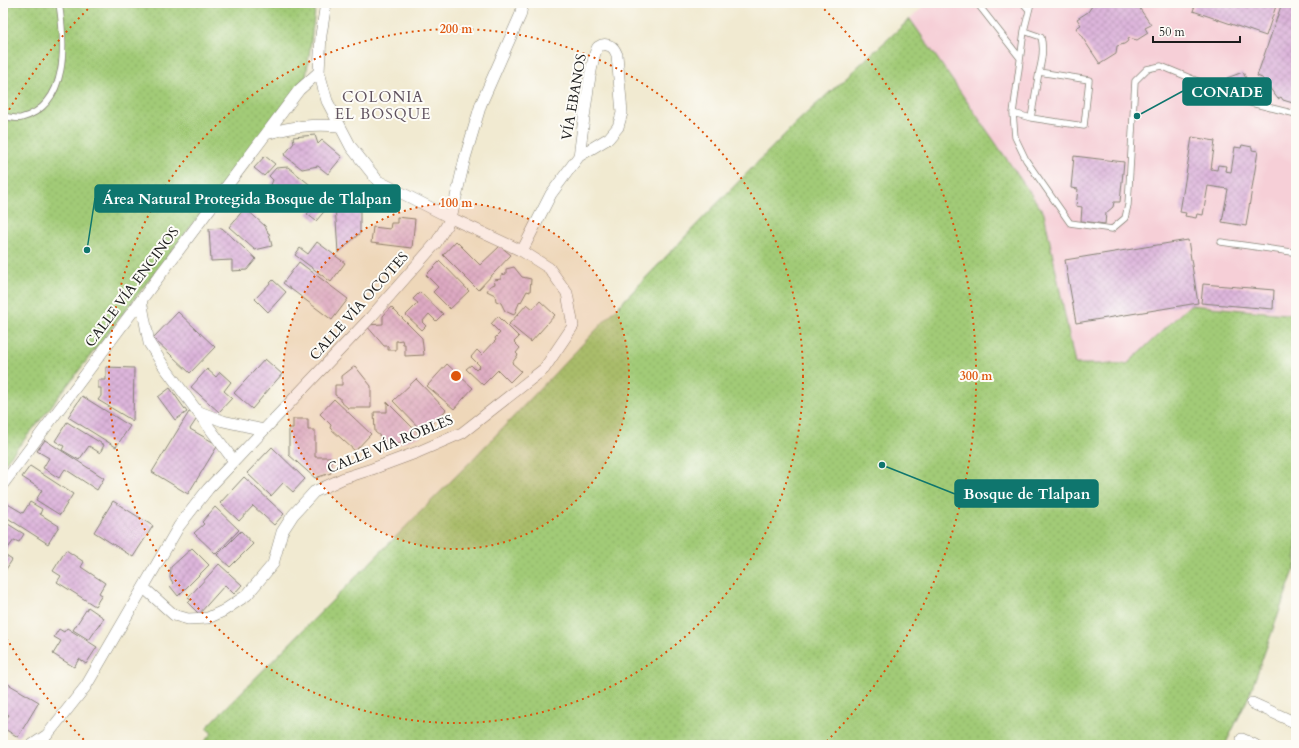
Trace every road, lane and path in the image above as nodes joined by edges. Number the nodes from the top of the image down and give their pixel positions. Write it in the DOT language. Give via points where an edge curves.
graph roads {
  1 [pos="59,3"];
  2 [pos="326,3"];
  3 [pos="523,3"];
  4 [pos="977,3"];
  5 [pos="1023,3"];
  6 [pos="1031,3"];
  7 [pos="1029,10"];
  8 [pos="1024,31"];
  9 [pos="1020,58"];
  10 [pos="319,72"];
  11 [pos="1039,72"];
  12 [pos="1013,113"];
  13 [pos="1296,114"];
  14 [pos="3,116"];
  15 [pos="1031,118"];
  16 [pos="340,126"];
  17 [pos="266,134"];
  18 [pos="579,156"];
  19 [pos="451,218"];
  20 [pos="1221,242"];
  21 [pos="522,251"];
  22 [pos="1296,251"];
  23 [pos="141,300"];
  24 [pos="197,411"];
  25 [pos="264,430"];
  26 [pos="234,461"];
  27 [pos="3,484"];
  28 [pos="144,588"];
  29 [pos="1252,703"];
  30 [pos="1296,723"];
  31 [pos="1242,738"];
  32 [pos="32,745"];
  33 [pos="1255,745"];
  1 -- 14 [label="lane" via="63,31 62,63 54,94 40,110 20,118"];
  2 -- 10 [label="street"];
  3 -- 19 [label="street, CALLE VÍA OCOTES" via="520,16 481,104"];
  4 -- 9 [label="lane"];
  5 -- 7 [label="lane"];
  6 -- 7 [label="lane"];
  7 -- 8 [label="lane"];
  8 -- 9 [label="lane"];
  8 -- 11 [label="lane" via="1041,37 1043,44"];
  9 -- 12 [label="lane"];
  10 -- 16 [label="street, CALLE VÍA ROBLES" via="327,101"];
  10 -- 17 [label="street, CALLE VÍA ENCINOS" via="299,90"];
  11 -- 15 [label="lane"];
  11 -- 15 [label="lane" via="1089,80 1084,126"];
  12 -- 13 [label="lane" via="1015,137 1026,160 1070,223 1112,229 1124,218 1128,205 1135,81 1148,69 1161,66 1251,103"];
  12 -- 15 [label="lane"];
  16 -- 17 [label="street" via="290,127"];
  16 -- 19 [label="street, CALLE VÍA ROBLES" via="351,147 378,181"];
  17 -- 23 [label="street, CALLE VÍA ENCINOS"];
  18 -- 18 [label="street, VÍA EBANOS" via="609,138 618,127 622,113 617,55 609,45 603,44 598,47 592,63"];
  18 -- 21 [label="street, VÍA EBANOS" via="551,194"];
  19 -- 21 [label="street, CALLE VÍA ROBLES"];
  19 -- 25 [label="street, CALLE VÍA OCOTES" via="436,243"];
  20 -- 22 [label="lane"];
  21 -- 28 [label="street, CALLE VÍA ROBLES" via="549,268 567,293 573,326 544,369 462,433 314,492 293,515 282,532 273,564 247,595 223,611 208,618 188,619 174,615"];
  23 -- 24 [label="street" via="150,343 163,366"];
  23 -- 27 [label="street, CALLE VÍA ENCINOS"];
  24 -- 25 [label="street"];
  24 -- 26 [label="street"];
  25 -- 26 [label="street, CALLE VÍA OCOTES"];
  26 -- 28 [label="street, CALLE VÍA OCOTES" via="179,526"];
  28 -- 32 [label="street" via="86,686 47,734"];
  29 -- 30 [label="street"];
  31 -- 33 [label="street"];
}
